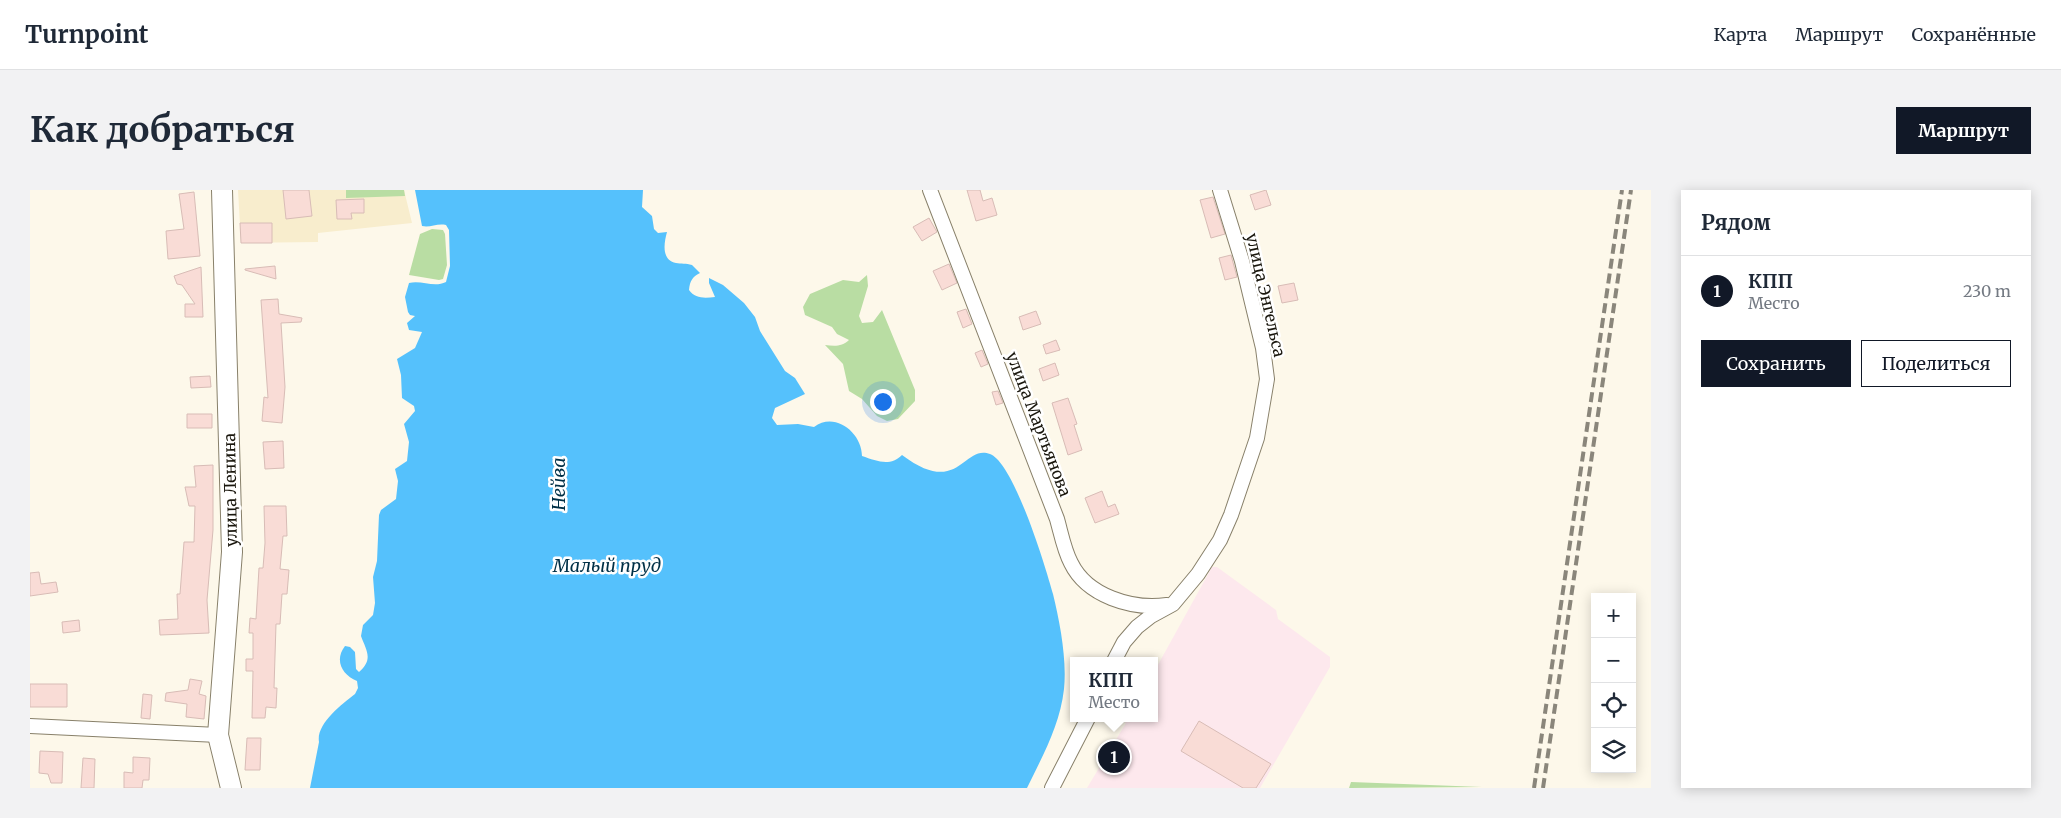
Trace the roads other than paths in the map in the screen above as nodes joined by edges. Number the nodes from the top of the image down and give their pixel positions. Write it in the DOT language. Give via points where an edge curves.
graph roads {
  1 [pos="222,190"];
  2 [pos="930,190"];
  3 [pos="1220,190"];
  4 [pos="1173,604"];
  5 [pos="1116,657"];
  6 [pos="1086,722"];
  7 [pos="30,726"];
  8 [pos="218,735"];
  9 [pos="231,788"];
  10 [pos="1052,788"];
  1 -- 8 [label="street, улица Ленина" via="232,552"];
  2 -- 4 [label="street, улица Мартьянова" via="1057,519 1070,563 1082,580 1112,598 1154,607"];
  3 -- 4 [label="street, улица Энгельса" via="1242,260 1263,348 1266,379 1257,438 1232,516 1198,574"];
  4 -- 5 [label="street, улица Энгельса" via="1137,627"];
  6 -- 10 [label="street"];
  7 -- 8 [label="street"];
  8 -- 9 [label="street, улица Ленина"];
}
